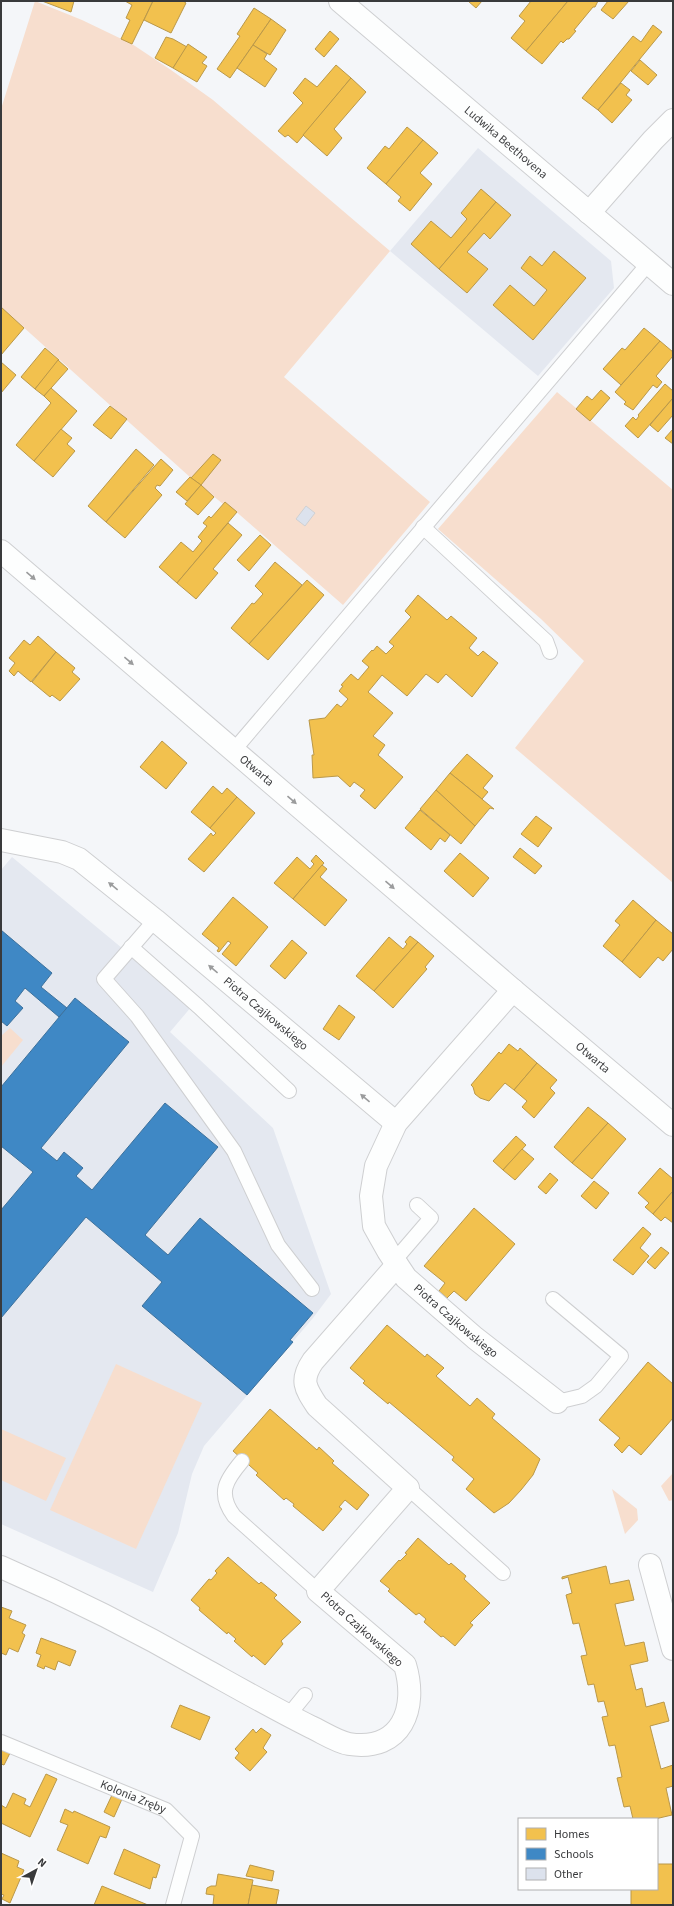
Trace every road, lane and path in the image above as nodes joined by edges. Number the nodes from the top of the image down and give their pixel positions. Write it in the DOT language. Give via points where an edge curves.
graph roads {
  1 [pos="340,1"];
  2 [pos="673,120"];
  3 [pos="589,213"];
  4 [pos="648,264"];
  5 [pos="673,284"];
  6 [pos="423,527"];
  7 [pos="1,551"];
  8 [pos="550,652"];
  9 [pos="234,750"];
  10 [pos="1,840"];
  11 [pos="155,920"];
  12 [pos="131,947"];
  13 [pos="513,990"];
  14 [pos="289,1091"];
  15 [pos="396,1123"];
  16 [pos="673,1125"];
  17 [pos="417,1206"];
  18 [pos="396,1263"];
  19 [pos="312,1289"];
  20 [pos="553,1299"];
  21 [pos="557,1402"];
  22 [pos="242,1461"];
  23 [pos="408,1488"];
  24 [pos="650,1565"];
  25 [pos="1,1567"];
  26 [pos="503,1573"];
  27 [pos="318,1591"];
  28 [pos="673,1649"];
  29 [pos="305,1695"];
  30 [pos="288,1716"];
  31 [pos="1,1742"];
  32 [pos="173,1905"];
  1 -- 3 [label="street, Ludwika Beethovena"];
  2 -- 3 [label="street" via="652,140"];
  3 -- 4 [label="street, Ludwika Beethovena"];
  4 -- 5 [label="street, Ludwika Beethovena"];
  4 -- 6 [label="lane"];
  6 -- 8 [label="lane" via="546,640"];
  6 -- 9 [label="lane"];
  7 -- 9 [label="street, Otwarta, one-way"];
  9 -- 13 [label="street, Otwarta, one-way"];
  11 -- 10 [label="street, Piotra Czajkowskiego, one-way" via="79,859 62,852"];
  11 -- 12 [label="lane"];
  15 -- 11 [label="street, Piotra Czajkowskiego, one-way"];
  12 -- 14 [label="lane"];
  12 -- 19 [label="lane" via="104,979 137,1016 234,1151 278,1246"];
  13 -- 15 [label="street"];
  13 -- 16 [label="street, Otwarta"];
  15 -- 18 [label="street, Piotra Czajkowskiego" via="376,1166 371,1196 374,1226"];
  17 -- 18 [label="lane" via="431,1218"];
  18 -- 21 [label="street, Piotra Czajkowskiego" via="406,1278 437,1307"];
  18 -- 23 [label="street" via="313,1361 304,1382 317,1406"];
  20 -- 21 [label="lane" via="621,1356 596,1386 582,1396"];
  22 -- 27 [label="lane" via="229,1476 226,1484 226,1506"];
  23 -- 26 [label="lane"];
  23 -- 27 [label="street, Piotra Czajkowskiego"];
  24 -- 28 [label="street"];
  25 -- 30 [label="street, Piotra Czajkowskiego" via="129,1626"];
  27 -- 30 [label="street, Piotra Czajkowskiego" via="405,1665 409,1679 406,1717 398,1730 376,1743 364,1745 348,1744"];
  29 -- 30 [label="lane"];
  31 -- 32 [label="lane, Kolonia Zręby" via="166,1810 192,1836"];
}
